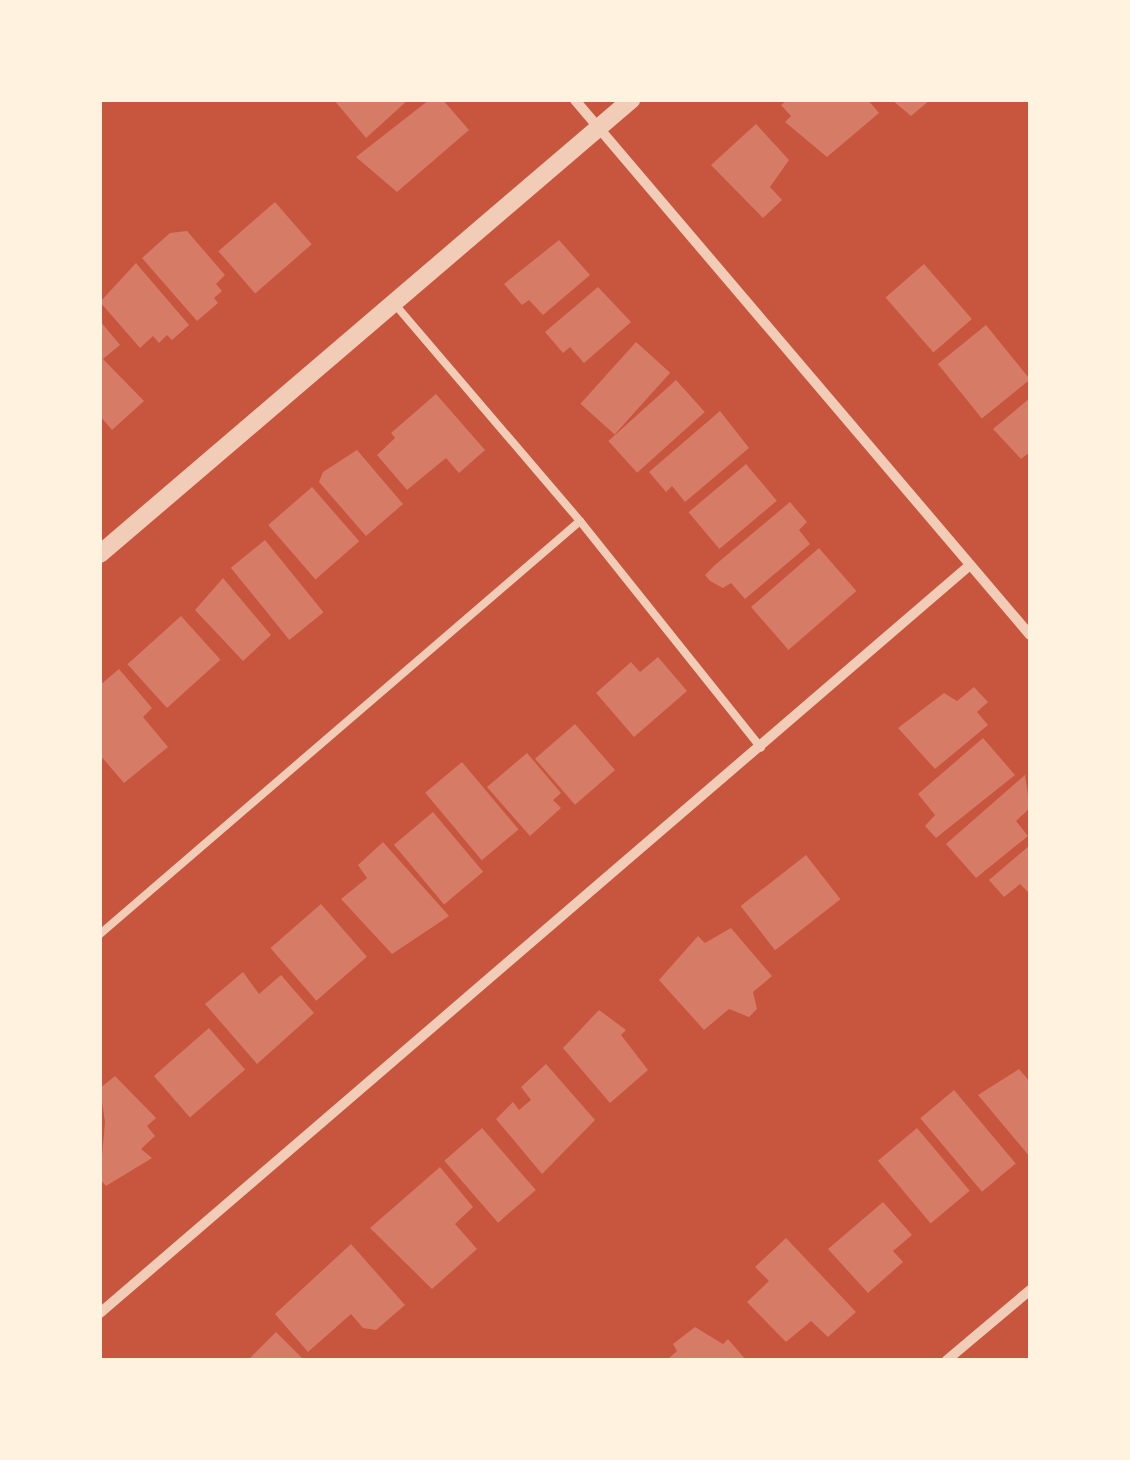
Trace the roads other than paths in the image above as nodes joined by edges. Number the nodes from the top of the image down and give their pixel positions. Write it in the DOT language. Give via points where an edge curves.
graph roads {
  1 [pos="575,100"];
  2 [pos="630,100"];
  3 [pos="599,128"];
  4 [pos="394,303"];
  5 [pos="580,521"];
  6 [pos="100,554"];
  7 [pos="970,566"];
  8 [pos="1030,635"];
  9 [pos="762,750"];
  10 [pos="100,934"];
  11 [pos="1030,1290"];
  12 [pos="100,1313"];
  13 [pos="947,1360"];
  1 -- 3 [label="street"];
  2 -- 3 [label="street"];
  3 -- 4 [label="street"];
  3 -- 7 [label="street"];
  4 -- 5 [label="lane"];
  4 -- 6 [label="street"];
  5 -- 9 [label="lane"];
  5 -- 10 [label="lane"];
  7 -- 8 [label="street"];
  7 -- 9 [label="street"];
  9 -- 12 [label="street"];
  11 -- 13 [label="street"];
}
